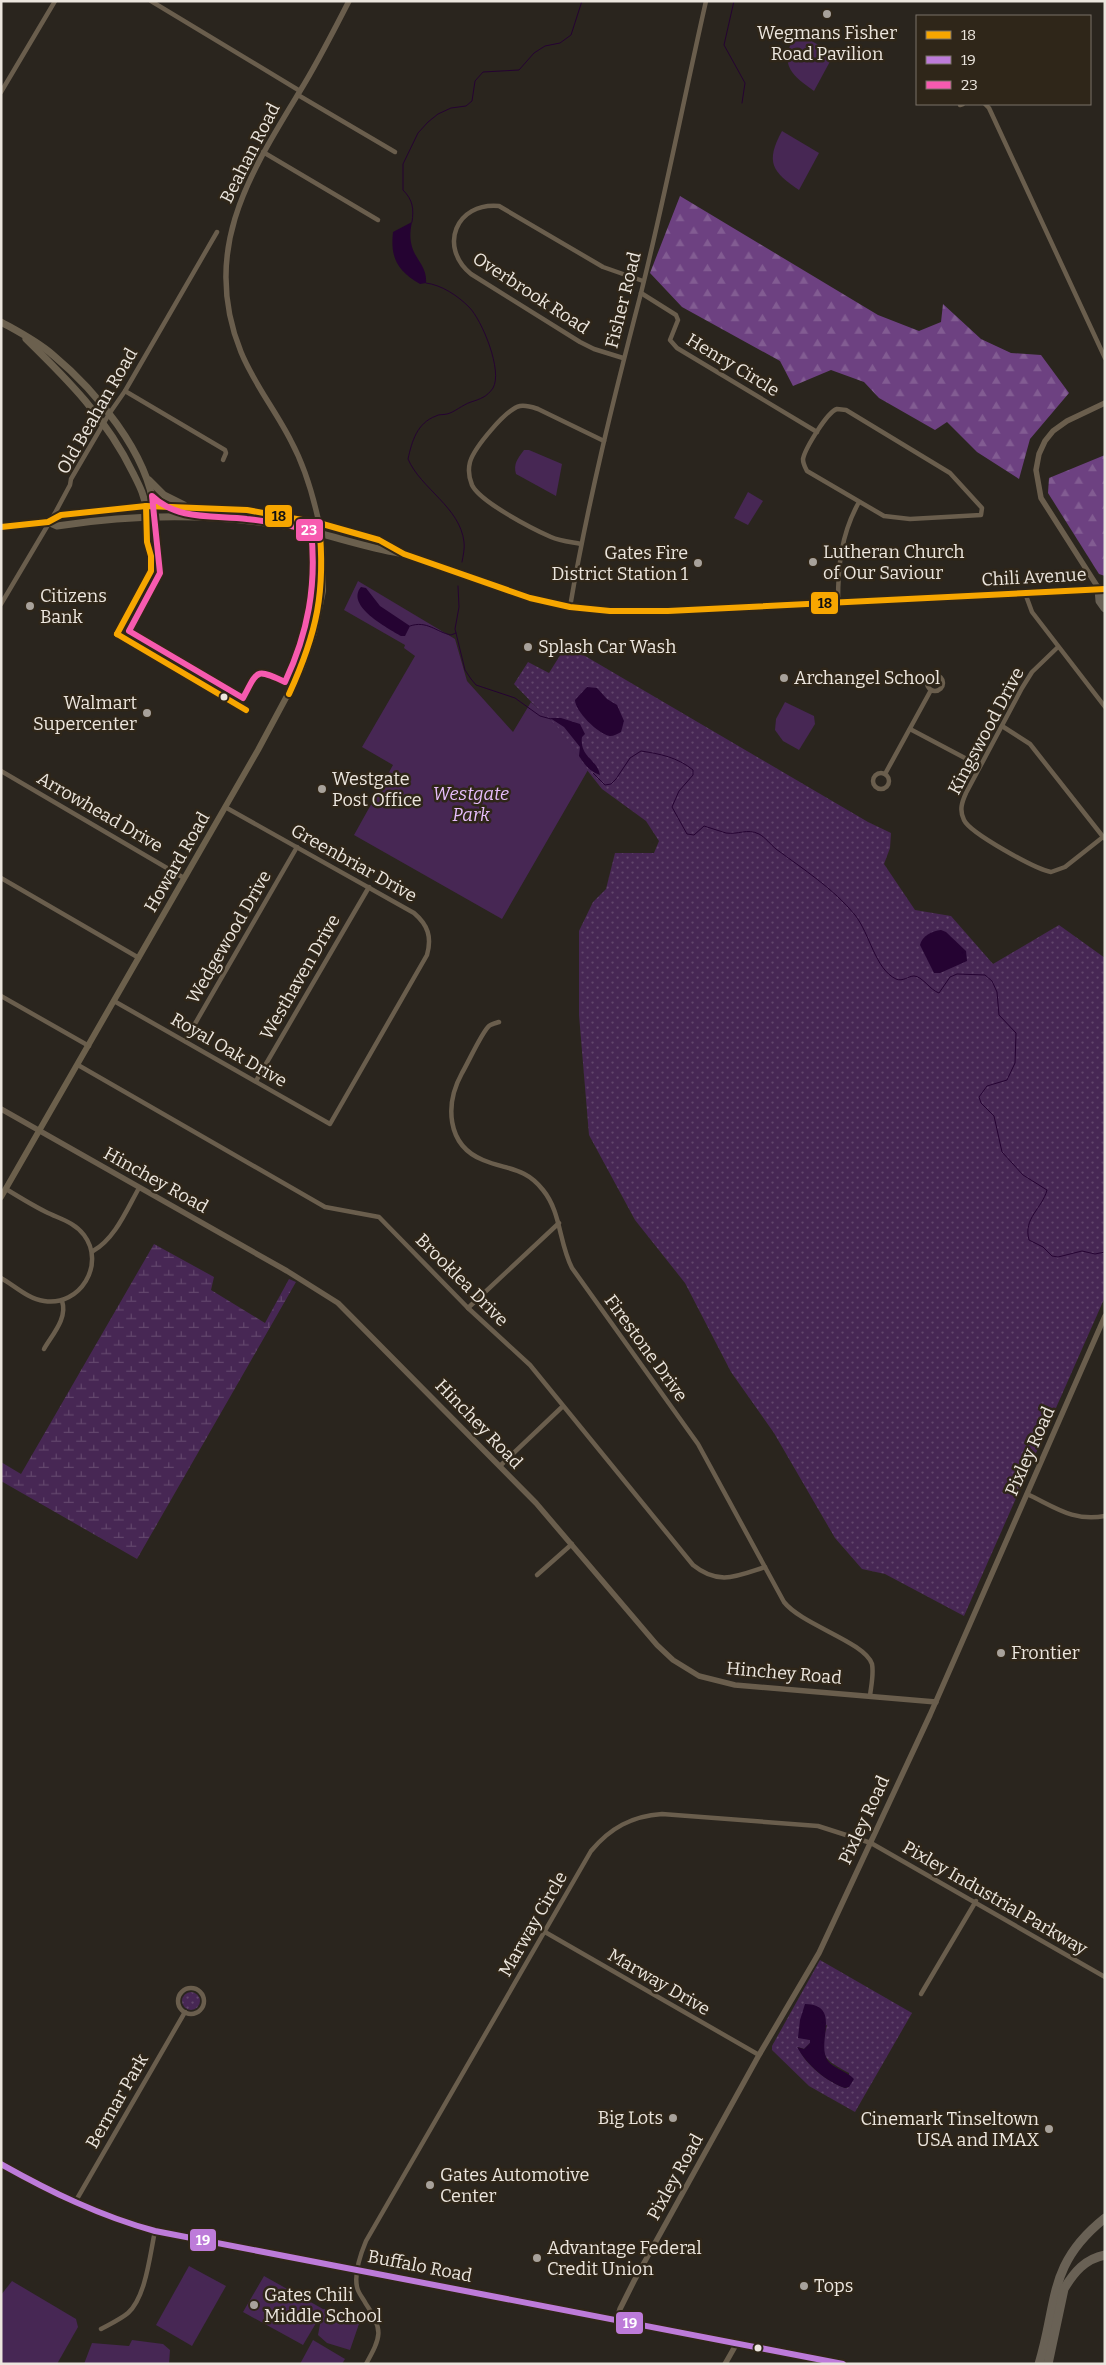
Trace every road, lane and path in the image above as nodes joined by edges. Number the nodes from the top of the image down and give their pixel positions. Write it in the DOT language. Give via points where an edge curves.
graph roads {
  1 [pos="55,1"];
  2 [pos="151,1"];
  3 [pos="349,1"];
  4 [pos="706,1"];
  5 [pos="1,92"];
  6 [pos="299,93"];
  7 [pos="986,105"];
  8 [pos="263,152"];
  9 [pos="395,152"];
  10 [pos="378,220"];
  11 [pos="217,232"];
  12 [pos="643,281"];
  13 [pos="641,293"];
  14 [pos="1,322"];
  15 [pos="20,333"];
  16 [pos="623,358"];
  17 [pos="1105,358"];
  18 [pos="125,392"];
  19 [pos="1105,403"];
  20 [pos="109,414"];
  21 [pos="104,423"];
  22 [pos="817,432"];
  23 [pos="604,441"];
  24 [pos="223,460"];
  25 [pos="145,475"];
  26 [pos="859,502"];
  27 [pos="150,506"];
  28 [pos="189,507"];
  29 [pos="147,516"];
  30 [pos="155,516"];
  31 [pos="48,522"];
  32 [pos="319,523"];
  33 [pos="1,527"];
  34 [pos="320,533"];
  35 [pos="581,544"];
  36 [pos="404,554"];
  37 [pos="1103,591"];
  38 [pos="1025,593"];
  39 [pos="838,602"];
  40 [pos="1,604"];
  41 [pos="570,607"];
  42 [pos="1105,608"];
  43 [pos="1058,647"];
  44 [pos="931,690"];
  45 [pos="1105,707"];
  46 [pos="1002,726"];
  47 [pos="910,729"];
  48 [pos="980,766"];
  49 [pos="1,771"];
  50 [pos="885,774"];
  51 [pos="225,807"];
  52 [pos="1104,838"];
  53 [pos="297,847"];
  54 [pos="1,878"];
  55 [pos="184,878"];
  56 [pos="369,887"];
  57 [pos="139,958"];
  58 [pos="1,996"];
  59 [pos="114,1001"];
  60 [pos="499,1022"];
  61 [pos="185,1041"];
  62 [pos="88,1046"];
  63 [pos="78,1065"];
  64 [pos="256,1081"];
  65 [pos="1,1109"];
  66 [pos="330,1124"];
  67 [pos="40,1131"];
  68 [pos="140,1188"];
  69 [pos="6,1189"];
  70 [pos="1,1198"];
  71 [pos="559,1223"];
  72 [pos="93,1251"];
  73 [pos="1,1278"];
  74 [pos="62,1301"];
  75 [pos="468,1308"];
  76 [pos="1105,1316"];
  77 [pos="44,1349"];
  78 [pos="562,1407"];
  79 [pos="500,1466"];
  80 [pos="1027,1494"];
  81 [pos="1105,1516"];
  82 [pos="572,1544"];
  83 [pos="765,1567"];
  84 [pos="537,1575"];
  85 [pos="870,1696"];
  86 [pos="936,1702"];
  87 [pos="871,1843"];
  88 [pos="976,1901"];
  89 [pos="545,1932"];
  90 [pos="1105,1977"];
  91 [pos="922,1994"];
  92 [pos="185,2012"];
  93 [pos="759,2055"];
  94 [pos="1,2164"];
  95 [pos="74,2204"];
  96 [pos="1105,2218"];
  97 [pos="155,2231"];
  98 [pos="1105,2255"];
  99 [pos="358,2270"];
  100 [pos="617,2320"];
  101 [pos="101,2329"];
  102 [pos="737,2342"];
  103 [pos="366,2364"];
  104 [pos="725,2364"];
  105 [pos="844,2364"];
  106 [pos="1039,2364"];
  107 [pos="1048,2364"];
  1 -- 5 [label="street"];
  2 -- 6 [label="street"];
  3 -- 6 [label="street, Beahan Road"];
  4 -- 12 [label="street, Fisher Road"];
  6 -- 8 [label="street, Beahan Road"];
  6 -- 9 [label="street"];
  7 -- 17 [label="street"];
  8 -- 10 [label="street"];
  8 -- 32 [label="street, Beahan Road" via="240,199 231,230 226,278 228,302 240,352 300,458"];
  11 -- 18 [label="street, Old Beahan Road"];
  12 -- 13 [label="street, Fisher Road"];
  12 -- 16 [label="street, Overbrook Road" via="603,267 498,206 471,210 457,227 453,240 458,261 471,274 580,342"];
  13 -- 16 [label="street, Fisher Road"];
  13 -- 22 [label="street, Henry Circle" via="676,315 677,323 670,340 677,348"];
  14 -- 15 [label="main road"];
  15 -- 20 [label="main road" via="53,354"];
  15 -- 21 [label="main road" via="74,386"];
  16 -- 23 [label="street, Fisher Road"];
  18 -- 20 [label="street, Old Beahan Road"];
  18 -- 24 [label="street" via="225,450"];
  19 -- 37 [label="street" via="1053,431 1039,454 1036,470 1041,498"];
  20 -- 21 [label="street, Old Beahan Road"];
  20 -- 25 [label="main road"];
  21 -- 27 [label="main road"];
  21 -- 31 [label="street, Old Beahan Road"];
  22 -- 26 [label="street" via="803,458 804,467"];
  22 -- 26 [label="street" via="829,413 837,409 846,410 950,473 983,512 978,517 901,519 884,516"];
  23 -- 35 [label="street, Fisher Road"];
  23 -- 35 [label="street" via="538,409 520,406 504,415 470,463 472,484 483,499 552,538"];
  25 -- 27 [label="main road"];
  25 -- 28 [label="main road" via="164,495"];
  26 -- 39 [label="street" via="850,517 843,541"];
  27 -- 28 [label="main road, Chili Avenue"];
  27 -- 29 [label="main road"];
  27 -- 30 [label="main road"];
  27 -- 31 [label="main road, Chili Avenue" via="61,515"];
  28 -- 32 [label="main road, Chili Avenue" via="247,510"];
  29 -- 30 [label="main road, Chili Avenue"];
  29 -- 31 [label="main road, Chili Avenue" via="57,526"];
  30 -- 34 [label="main road, Chili Avenue" via="229,518"];
  31 -- 33 [label="main road, Chili Avenue"];
  31 -- 40 [label="street, Old Beahan Road"];
  32 -- 34 [label="main road, Howard Road"];
  32 -- 36 [label="main road, Chili Avenue" via="379,540"];
  34 -- 36 [label="main road, Chili Avenue"];
  34 -- 51 [label="main road, Howard Road" via="323,592 309,652"];
  35 -- 41 [label="street, Fisher Road"];
  36 -- 41 [label="main road, Chili Avenue" via="530,598"];
  37 -- 38 [label="main road, Chili Avenue"];
  37 -- 42 [label="highway" via="1100,601"];
  38 -- 39 [label="main road, Chili Avenue"];
  38 -- 43 [label="street" via="1032,612"];
  39 -- 41 [label="main road, Chili Avenue" via="668,610 610,611"];
  43 -- 45 [label="street"];
  43 -- 46 [label="street, Kingswood Drive" via="1032,672"];
  44 -- 47 [label="street"];
  46 -- 48 [label="street, Kingswood Drive"];
  46 -- 52 [label="street" via="1030,744"];
  47 -- 48 [label="street"];
  47 -- 50 [label="street"];
  48 -- 52 [label="street, Kingswood Drive" via="966,793 961,808 962,818 973,831 1033,866 1051,872 1065,867"];
  49 -- 55 [label="street, Arrowhead Drive"];
  51 -- 53 [label="street, Greenbriar Drive"];
  51 -- 55 [label="main road, Howard Road"];
  53 -- 56 [label="street, Greenbriar Drive"];
  53 -- 61 [label="street, Wedgewood Drive"];
  54 -- 57 [label="street"];
  55 -- 57 [label="main road, Howard Road"];
  56 -- 64 [label="street, Westhaven Drive"];
  56 -- 66 [label="street, Greenbriar Drive" via="421,919 430,936 430,945"];
  57 -- 59 [label="main road, Howard Road"];
  58 -- 62 [label="street"];
  59 -- 61 [label="street, Royal Oak Drive"];
  59 -- 62 [label="main road, Howard Road"];
  60 -- 71 [label="street, Firestone Drive" via="488,1026 456,1087 450,1113 454,1133 476,1157 519,1170 532,1179 546,1193"];
  61 -- 64 [label="street, Royal Oak Drive"];
  62 -- 63 [label="main road, Howard Road"];
  63 -- 67 [label="main road, Howard Road"];
  63 -- 75 [label="street, Brooklea Drive" via="325,1207 379,1217"];
  64 -- 66 [label="street, Royal Oak Drive"];
  65 -- 67 [label="street, Hinchey Road"];
  67 -- 68 [label="street, Hinchey Road"];
  67 -- 69 [label="main road, Howard Road"];
  68 -- 72 [label="street" via="110,1237"];
  68 -- 79 [label="street, Hinchey Road" via="338,1303"];
  69 -- 70 [label="main road, Howard Road"];
  69 -- 72 [label="street" via="75,1226 84,1234"];
  71 -- 75 [label="street"];
  71 -- 83 [label="street, Firestone Drive" via="563,1248 572,1268 698,1444"];
  72 -- 74 [label="street" via="88,1278 82,1287"];
  73 -- 74 [label="street" via="33,1298"];
  74 -- 77 [label="street" via="62,1318"];
  75 -- 78 [label="street, Brooklea Drive" via="530,1365"];
  76 -- 80 [label="street, Pixley Road"];
  78 -- 79 [label="street"];
  78 -- 83 [label="street, Brooklea Drive" via="702,1572 722,1578"];
  79 -- 82 [label="street, Hinchey Road"];
  80 -- 81 [label="street" via="1078,1518"];
  80 -- 86 [label="street, Pixley Road"];
  82 -- 84 [label="street"];
  82 -- 85 [label="street, Hinchey Road" via="657,1644 693,1673 715,1682 735,1685"];
  83 -- 85 [label="street, Firestone Drive" via="791,1610 867,1656 872,1670"];
  85 -- 86 [label="street, Hinchey Road"];
  86 -- 87 [label="street, Pixley Road"];
  87 -- 88 [label="street, Pixley Industrial Parkway"];
  87 -- 89 [label="street, Marway Circle" via="818,1826 662,1814 639,1817 608,1832 591,1851"];
  87 -- 93 [label="street, Pixley Road" via="819,1953"];
  88 -- 90 [label="street, Pixley Industrial Parkway"];
  88 -- 91 [label="street"];
  89 -- 93 [label="street, Marway Drive"];
  89 -- 99 [label="street, Marway Circle" via="366,2241"];
  92 -- 92 [label="street" via="201,2009 204,2001 199,1990 187,1989 180,1994 178,2002"];
  92 -- 95 [label="street, Bermar Park"];
  93 -- 100 [label="street, Pixley Road" via="634,2280"];
  94 -- 95 [label="main road, Buffalo Road"];
  95 -- 97 [label="main road, Buffalo Road" via="123,2223"];
  96 -- 106 [label="highway" via="1071,2252 1062,2271"];
  97 -- 99 [label="main road, Buffalo Road"];
  97 -- 101 [label="street" via="136,2304 121,2318"];
  98 -- 107 [label="highway" via="1084,2264 1064,2289"];
  99 -- 100 [label="main road, Buffalo Road"];
  99 -- 103 [label="street" via="356,2283 359,2292 380,2330 377,2344"];
  100 -- 102 [label="main road, Buffalo Road"];
  102 -- 104 [label="street"];
  102 -- 105 [label="main road, Buffalo Road"];
}
